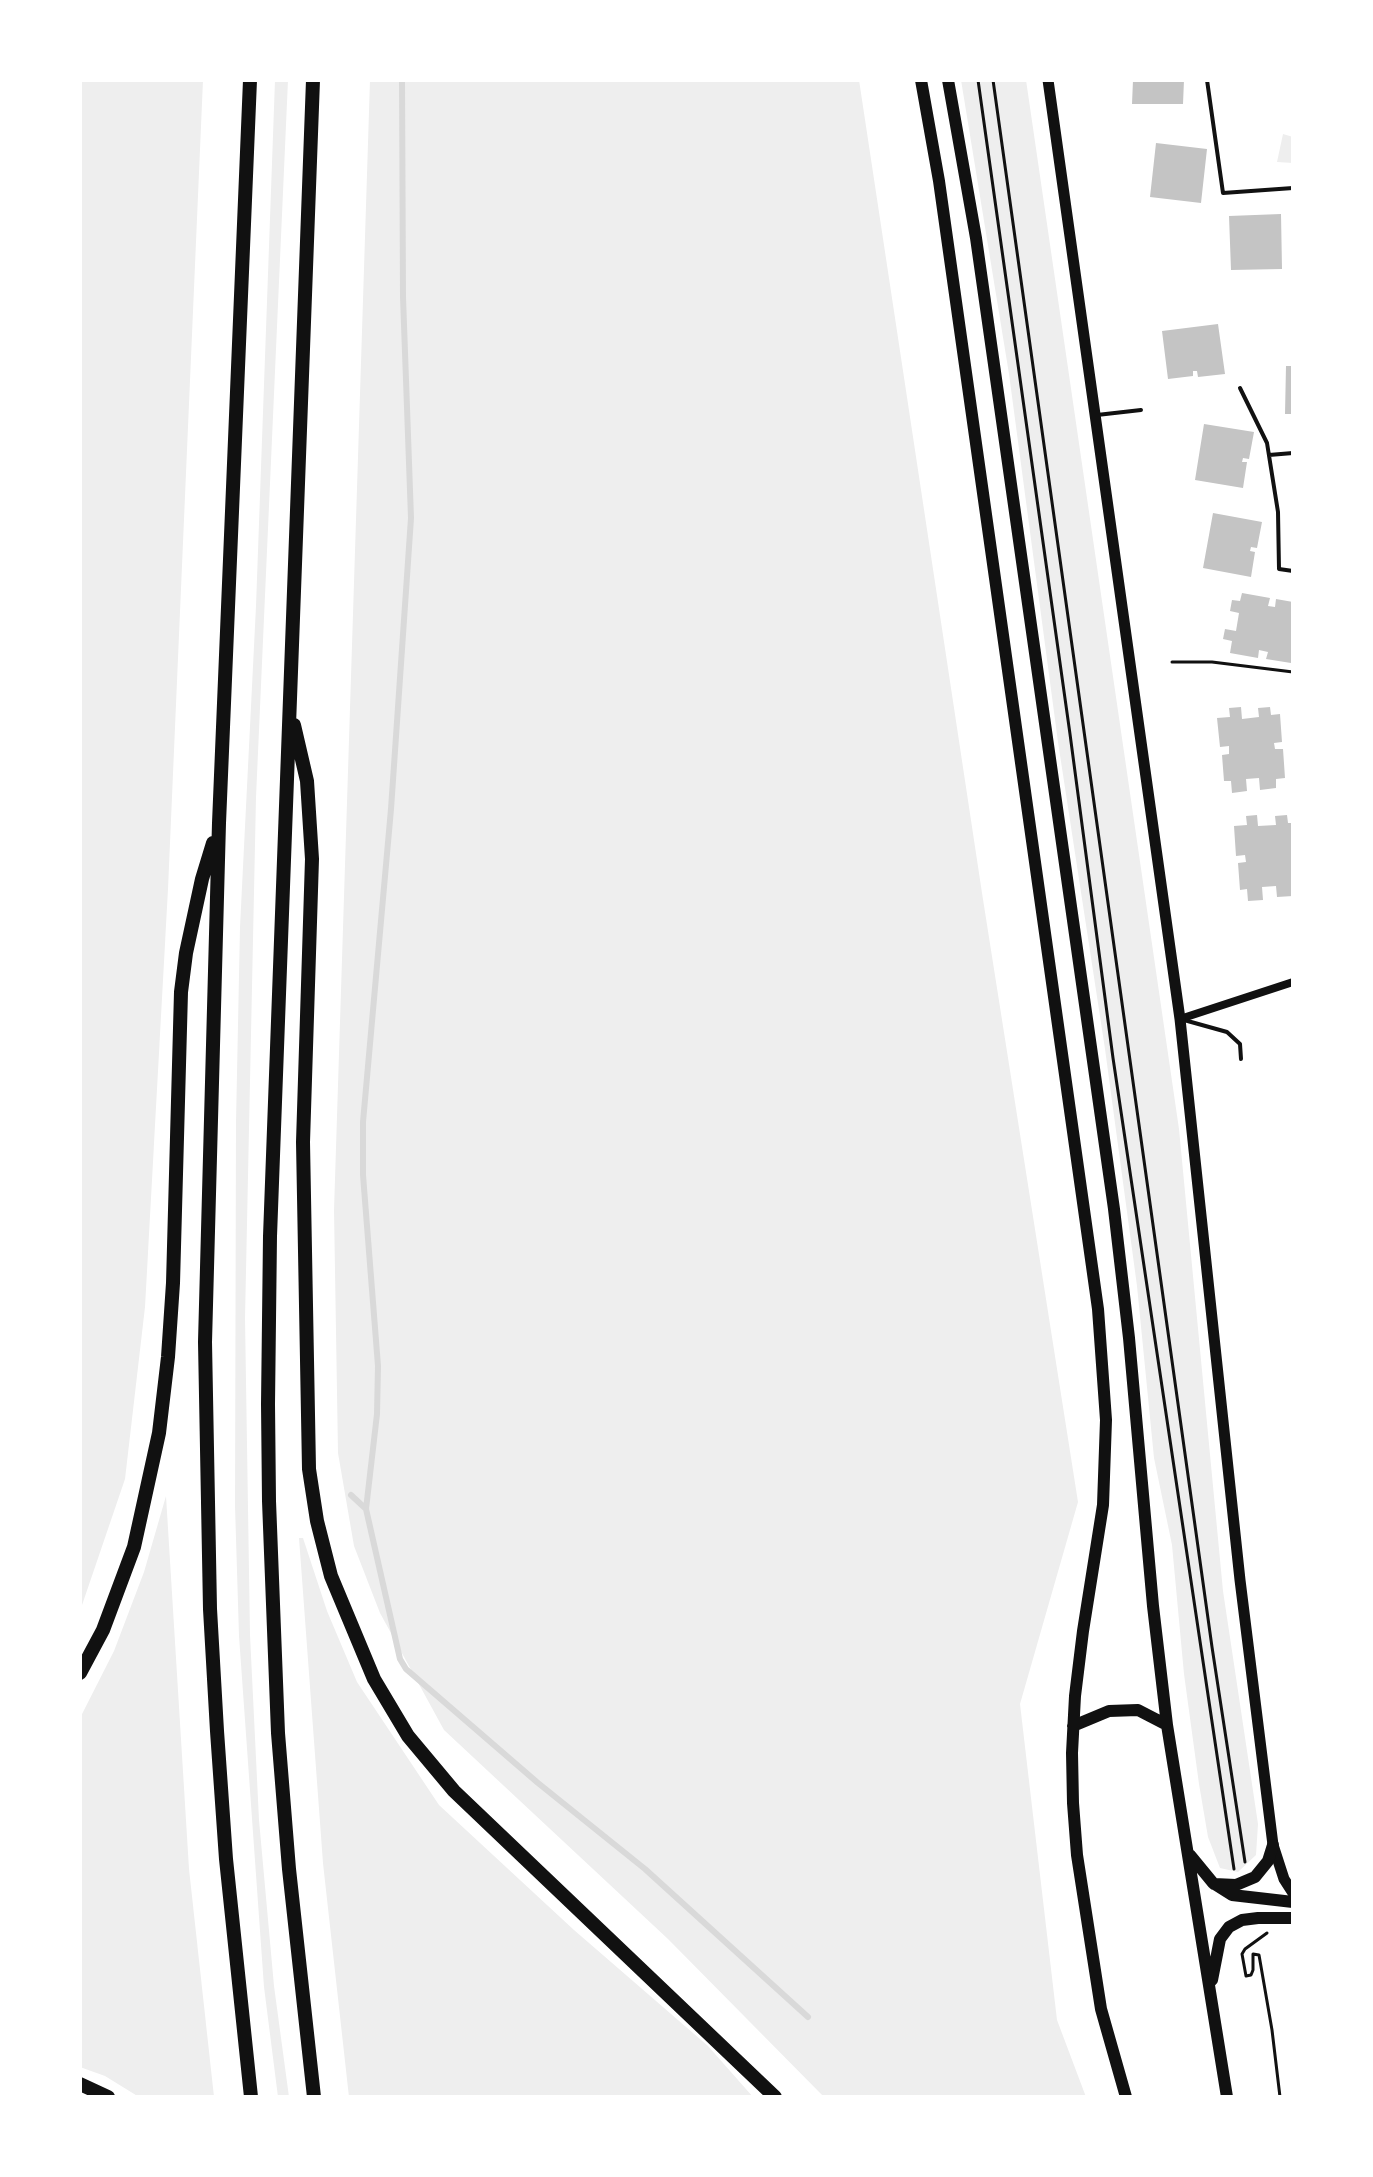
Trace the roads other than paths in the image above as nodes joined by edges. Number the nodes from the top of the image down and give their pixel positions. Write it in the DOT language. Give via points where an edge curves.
graph roads {
  1 [pos="250,80"];
  2 [pos="313,80"];
  3 [pos="921,80"];
  4 [pos="948,80"];
  5 [pos="1048,80"];
  6 [pos="1207,80"];
  7 [pos="1293,188"];
  8 [pos="1240,388"];
  9 [pos="1141,410"];
  10 [pos="1094,415"];
  11 [pos="1293,453"];
  12 [pos="1269,455"];
  13 [pos="1293,571"];
  14 [pos="289,704"];
  15 [pos="219,823"];
  16 [pos="1293,982"];
  17 [pos="1180,1019"];
  18 [pos="1241,1059"];
  19 [pos="80,1673"];
  20 [pos="1167,1725"];
  21 [pos="1073,1726"];
  22 [pos="1273,1845"];
  23 [pos="1188,1853"];
  24 [pos="1213,1883"];
  25 [pos="1293,1893"];
  26 [pos="1293,1902"];
  27 [pos="1293,1918"];
  28 [pos="1210,1991"];
  29 [pos="80,2084"];
  30 [pos="108,2097"];
  31 [pos="251,2097"];
  32 [pos="314,2097"];
  33 [pos="775,2097"];
  34 [pos="1126,2097"];
  35 [pos="1226,2097"];
  1 -- 15 [label="highway"];
  2 -- 14 [label="highway"];
  3 -- 21 [label="main road" via="1099,1324 1106,1420 1103,1505"];
  4 -- 20 [label="main road" via="976,238 1114,1209"];
  5 -- 10 [label="main road"];
  6 -- 7 [label="lane" via="1223,193"];
  8 -- 12 [label="lane"];
  9 -- 10 [label="lane"];
  10 -- 17 [label="main road"];
  11 -- 12 [label="lane"];
  12 -- 13 [label="lane" via="1279,569"];
  14 -- 32 [label="highway" via="270,1236 269,1501 278,1733"];
  14 -- 33 [label="highway" via="307,781 312,859 303,1142 309,1469 331,1576 374,1679 408,1736 454,1791"];
  15 -- 19 [label="highway" via="202,879 181,992 173,1283 159,1433 134,1547 103,1630"];
  15 -- 31 [label="highway" via="205,1342 207,1491 226,1859"];
  16 -- 17 [label="street"];
  17 -- 18 [label="lane" via="1227,1032 1240,1044"];
  17 -- 22 [label="main road"];
  20 -- 21 [label="main road" via="1138,1710 1109,1711"];
  20 -- 23 [label="main road"];
  21 -- 34 [label="main road" via="1077,1855 1101,2009"];
  22 -- 24 [label="main road" via="1260,1873 1242,1883"];
  22 -- 25 [label="main road"];
  23 -- 24 [label="main road"];
  23 -- 28 [label="main road"];
  24 -- 26 [label="main road" via="1241,1898"];
  27 -- 28 [label="main road" via="1242,1920 1229,1927 1220,1939"];
  28 -- 35 [label="main road"];
  29 -- 30 [label="highway"];
}
